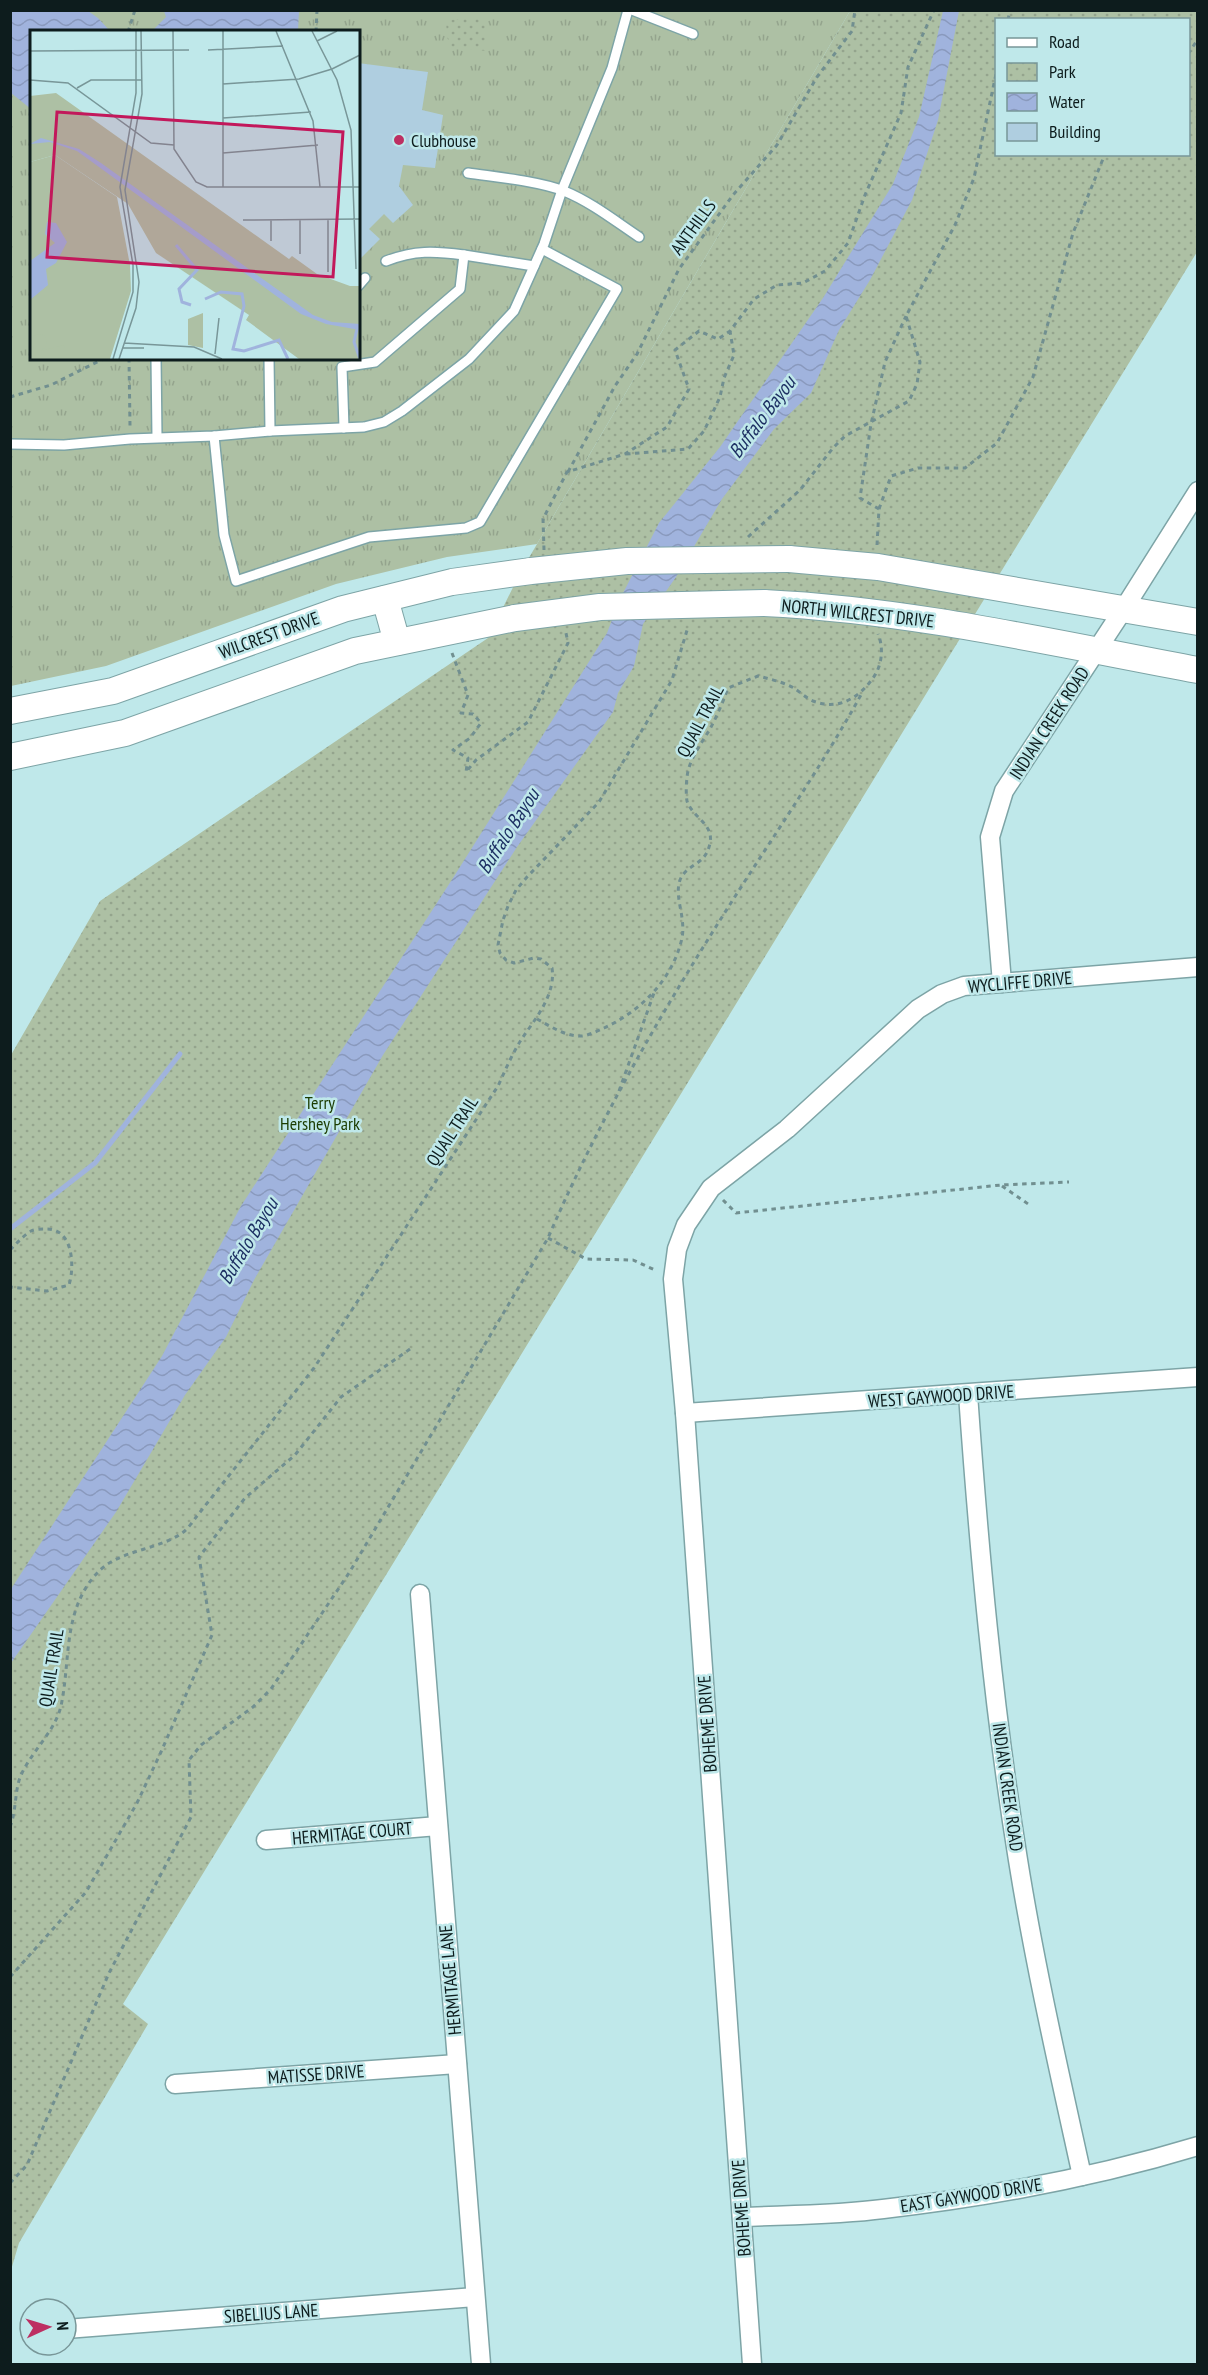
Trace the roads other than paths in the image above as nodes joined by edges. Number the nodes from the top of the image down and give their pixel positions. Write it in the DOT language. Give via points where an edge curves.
graph roads {
  1 [pos="630,10"];
  2 [pos="693,33"];
  3 [pos="468,173"];
  4 [pos="562,190"];
  5 [pos="639,237"];
  6 [pos="542,249"];
  7 [pos="464,255"];
  8 [pos="386,261"];
  9 [pos="534,266"];
  10 [pos="156,360"];
  11 [pos="269,360"];
  12 [pos="341,363"];
  13 [pos="344,429"];
  14 [pos="270,431"];
  15 [pos="214,436"];
  16 [pos="157,437"];
  17 [pos="10,444"];
  18 [pos="1197,491"];
  19 [pos="385,599"];
  20 [pos="1123,610"];
  21 [pos="1197,622"];
  22 [pos="396,642"];
  23 [pos="1096,651"];
  24 [pos="1197,670"];
  25 [pos="10,711"];
  26 [pos="10,757"];
  27 [pos="1197,967"];
  28 [pos="1002,983"];
  29 [pos="787,1129"];
  30 [pos="1197,1377"];
  31 [pos="968,1394"];
  32 [pos="685,1413"];
  33 [pos="420,1594"];
  34 [pos="438,1826"];
  35 [pos="266,1840"];
  36 [pos="457,2064"];
  37 [pos="175,2084"];
  38 [pos="1197,2146"];
  39 [pos="1083,2176"];
  40 [pos="741,2217"];
  41 [pos="476,2297"];
  42 [pos="78,2328"];
  43 [pos="481,2364"];
  44 [pos="752,2364"];
  1 -- 2 [label="lane"];
  1 -- 4 [label="lane" via="612,68"];
  3 -- 4 [label="lane"];
  4 -- 5 [label="lane"];
  4 -- 6 [label="lane"];
  6 -- 9 [label="lane"];
  6 -- 15 [label="lane" via="617,289 480,522 466,528 369,537 236,581 224,535"];
  7 -- 8 [label="lane" via="434,251 403,254"];
  7 -- 9 [label="lane"];
  7 -- 12 [label="lane" via="460,289 375,362"];
  9 -- 13 [label="lane" via="514,310 469,359 384,422"];
  10 -- 16 [label="lane"];
  11 -- 14 [label="lane"];
  12 -- 13 [label="lane"];
  13 -- 14 [label="lane"];
  14 -- 15 [label="lane"];
  15 -- 16 [label="lane"];
  16 -- 17 [label="lane" via="64,445"];
  18 -- 20 [label="street, INDIAN CREEK ROAD"];
  19 -- 20 [label="main road, WILCREST DRIVE, bridge" via="452,582 627,561 789,558 878,567"];
  19 -- 22 [label="main road"];
  19 -- 25 [label="main road, WILCREST DRIVE" via="343,609 112,691"];
  20 -- 21 [label="main road"];
  20 -- 23 [label="street, INDIAN CREEK ROAD"];
  22 -- 23 [label="main road, NORTH WILCREST DRIVE, bridge" via="515,618 600,607 764,603 873,611"];
  22 -- 26 [label="main road" via="355,651 125,733"];
  23 -- 24 [label="main road, NORTH WILCREST DRIVE"];
  23 -- 28 [label="street, INDIAN CREEK ROAD" via="1004,791 990,837"];
  27 -- 28 [label="street, WYCLIFFE DRIVE"];
  28 -- 29 [label="street, WYCLIFFE DRIVE" via="964,986 918,1009"];
  29 -- 32 [label="street, BOHEME DRIVE" via="711,1188 686,1225 676,1249 673,1279"];
  30 -- 31 [label="street, WEST GAYWOOD DRIVE"];
  31 -- 32 [label="street, WEST GAYWOOD DRIVE"];
  31 -- 39 [label="street, INDIAN CREEK ROAD" via="991,1665 1018,1860"];
  32 -- 40 [label="street, BOHEME DRIVE"];
  33 -- 34 [label="street, HERMITAGE LANE"];
  34 -- 35 [label="street, HERMITAGE COURT"];
  34 -- 36 [label="street, HERMITAGE LANE"];
  36 -- 37 [label="street, MATISSE DRIVE"];
  36 -- 41 [label="street, HERMITAGE LANE"];
  38 -- 39 [label="street, EAST GAYWOOD DRIVE"];
  39 -- 40 [label="street, EAST GAYWOOD DRIVE" via="881,2210"];
  40 -- 44 [label="street, BOHEME DRIVE"];
  41 -- 42 [label="street, SIBELIUS LANE"];
  41 -- 43 [label="street, HERMITAGE LANE"];
}
